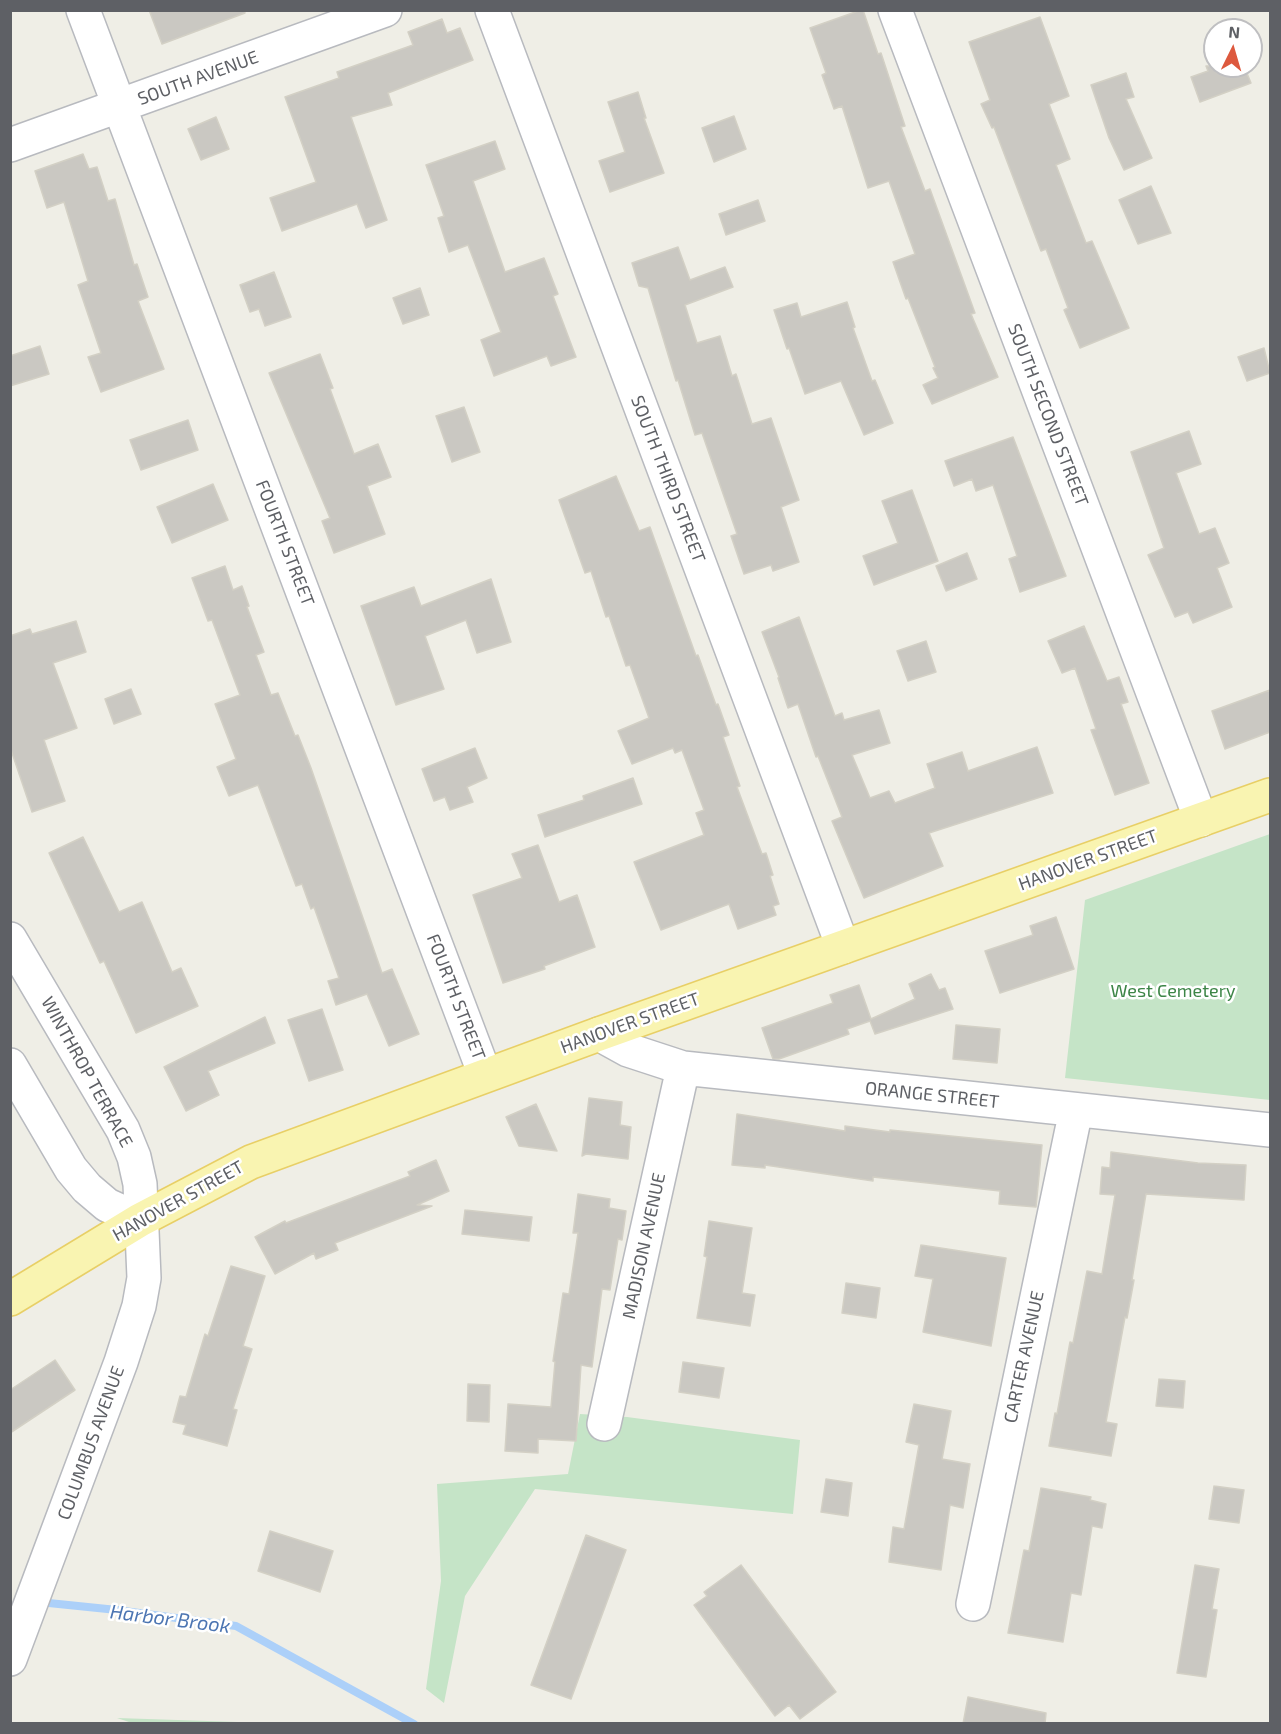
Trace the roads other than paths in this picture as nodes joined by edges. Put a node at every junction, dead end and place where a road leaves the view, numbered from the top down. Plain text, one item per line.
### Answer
1 (83, 10) edge
2 (385, 10) edge
3 (492, 10) edge
4 (894, 10) edge
5 (120, 106) junction
6 (10, 145) edge
7 (1270, 795) edge
8 (1201, 820) junction
9 (10, 939) edge
10 (843, 947) junction
11 (599, 1034) junction
12 (10, 1065) edge
13 (683, 1068) junction
14 (485, 1075) junction
15 (1076, 1110) junction
16 (1270, 1130) edge
17 (140, 1220) junction
18 (10, 1299) edge
19 (604, 1424) dead end
20 (973, 1604) dead end
21 (10, 1659) edge

1 - 5 street, FOURTH STREET
2 - 5 street, SOUTH AVENUE
3 - 10 street, SOUTH THIRD STREET
4 - 8 street, SOUTH SECOND STREET
5 - 6 street, SOUTH AVENUE
5 - 14 street, FOURTH STREET
7 - 8 main road, HANOVER STREET
8 - 10 main road, HANOVER STREET
9 - 17 street, WINTHROP TERRACE
10 - 11 main road, HANOVER STREET
11 - 13 street, ORANGE STREET
11 - 14 main road, HANOVER STREET
12 - 17 street
13 - 15 street, ORANGE STREET
13 - 19 street, MADISON AVENUE
14 - 17 main road, HANOVER STREET
15 - 16 street, ORANGE STREET
15 - 20 street, CARTER AVENUE
17 - 18 main road, HANOVER STREET
17 - 21 street, COLUMBUS AVENUE

